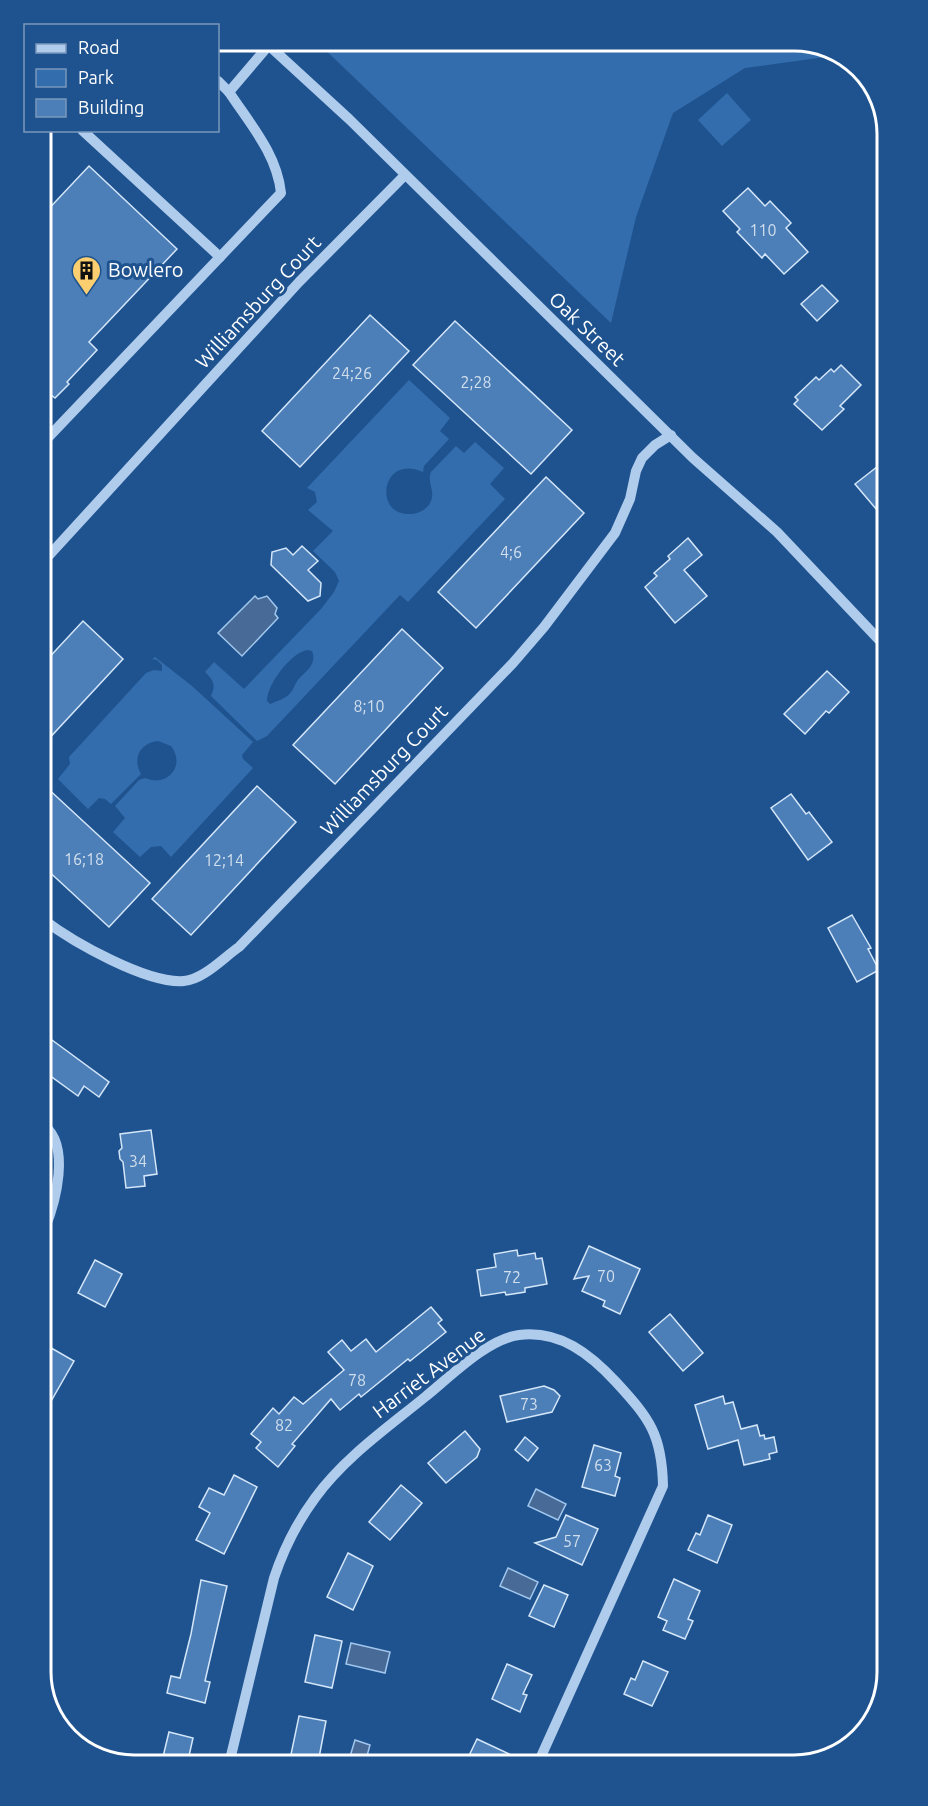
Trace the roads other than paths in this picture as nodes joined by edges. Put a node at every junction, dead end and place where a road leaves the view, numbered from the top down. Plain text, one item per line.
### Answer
1 (261, 51) edge
2 (275, 51) edge
3 (219, 82) edge
4 (229, 92) junction
5 (84, 132) edge
6 (405, 176) junction
7 (220, 257) junction
8 (51, 435) edge
9 (670, 435) junction
10 (51, 553) edge
11 (877, 638) edge
12 (51, 926) edge
13 (51, 1131) edge
14 (51, 1208) edge
15 (232, 1755) edge
16 (542, 1755) edge

1 - 4 street
2 - 6 street, Oak Street
3 - 4 street
4 - 7 street
5 - 7 street
6 - 9 street, Oak Street
6 - 10 street, Williamsburg Court
7 - 8 street
9 - 11 street, Oak Street
9 - 12 street, Williamsburg Court
13 - 14 street
15 - 16 street, Harriet Avenue

